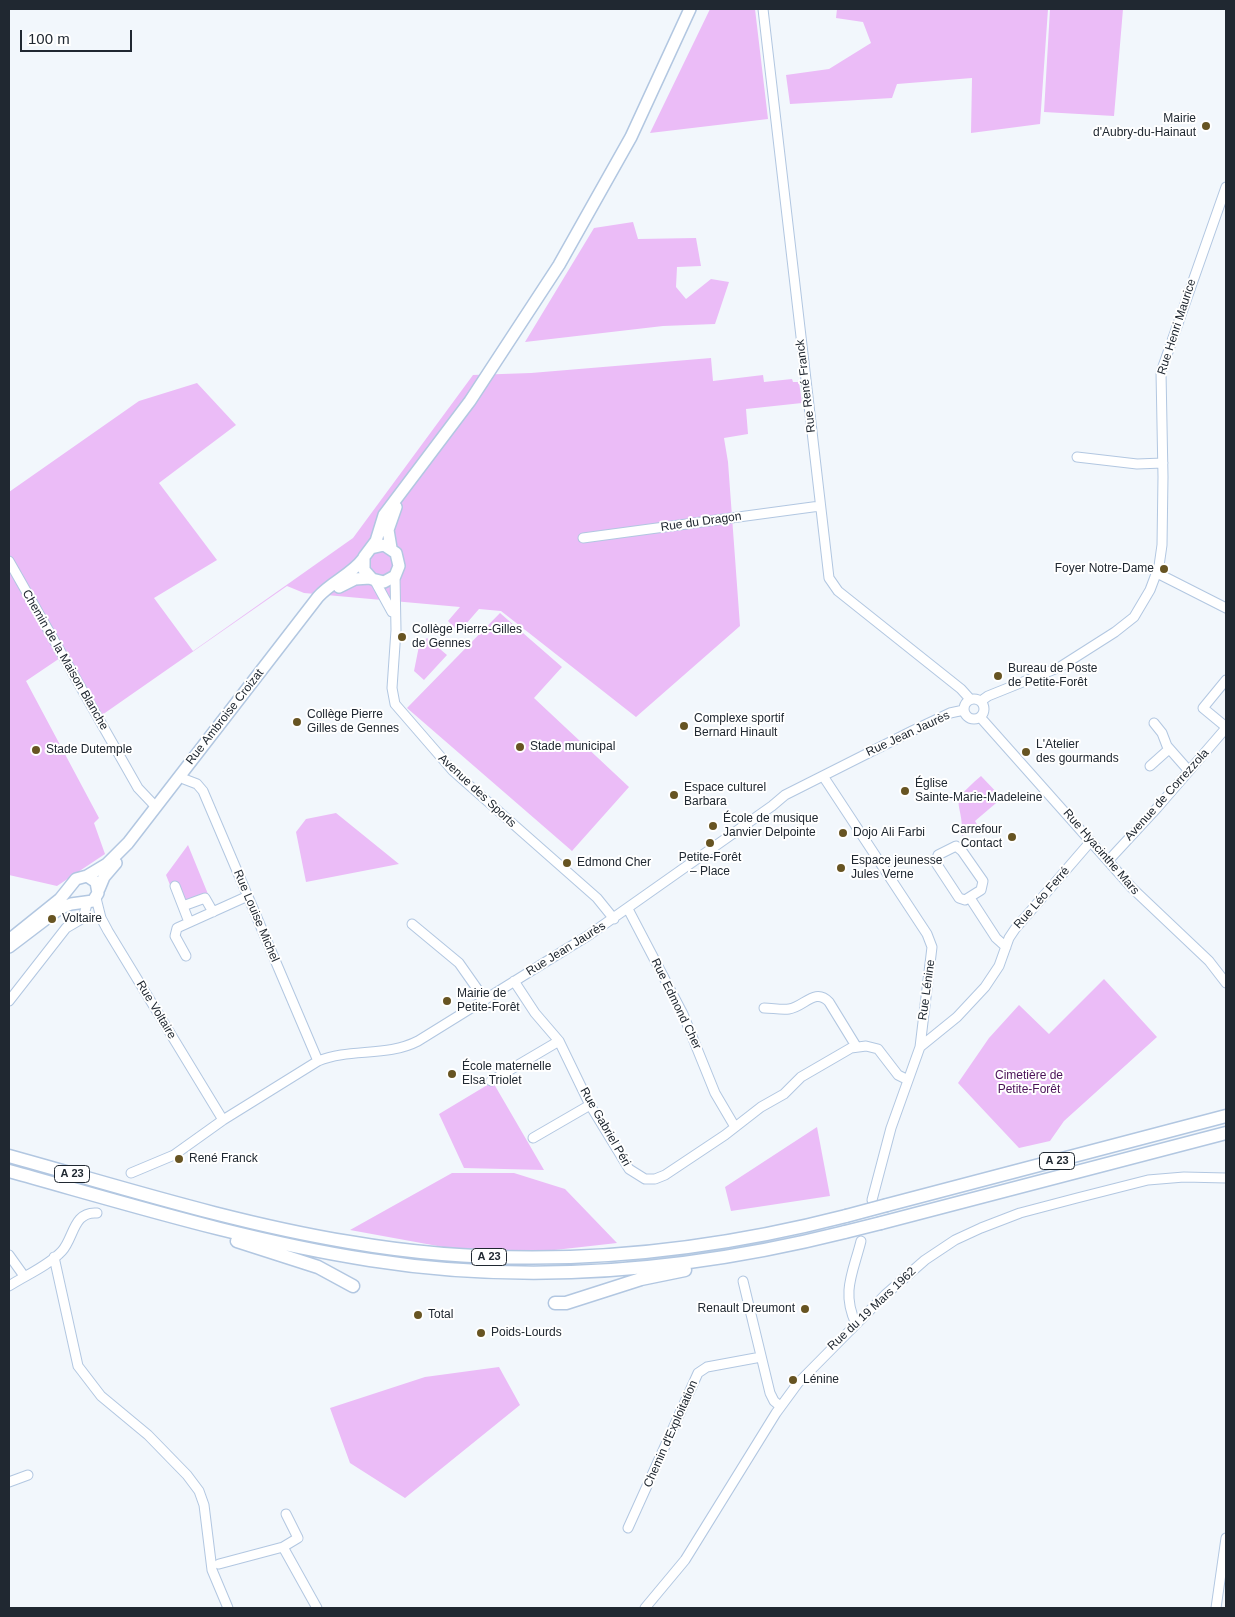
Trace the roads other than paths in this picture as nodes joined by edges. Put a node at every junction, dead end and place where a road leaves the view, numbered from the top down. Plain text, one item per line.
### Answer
1 (690, 9) edge
2 (698, 9) edge
3 (763, 9) edge
4 (666, 65) junction
5 (1226, 189) edge
6 (1077, 457) dead end
7 (1163, 463) junction
8 (405, 489) junction
9 (820, 506) junction
10 (583, 538) dead end
11 (371, 548) junction
12 (391, 548) junction
13 (363, 559) junction
14 (9, 561) edge
15 (1157, 573) junction
16 (395, 576) junction
17 (373, 580) junction
18 (1226, 608) edge
19 (395, 619) junction
20 (1226, 680) edge
21 (970, 700) junction
22 (981, 701) junction
23 (964, 710) junction
24 (980, 717) junction
25 (1154, 723) dead end
26 (1226, 727) edge
27 (1169, 749) junction
28 (1150, 766) dead end
29 (1189, 771) junction
30 (823, 776) junction
31 (184, 779) junction
32 (156, 807) junction
33 (1091, 842) junction
34 (1108, 861) junction
35 (87, 876) junction
36 (72, 886) junction
37 (175, 886) dead end
38 (248, 896) junction
39 (90, 898) junction
40 (970, 898) junction
41 (183, 906) junction
42 (628, 909) junction
43 (213, 912) junction
44 (614, 919) junction
45 (189, 922) junction
46 (412, 924) dead end
47 (9, 940) edge
48 (9, 947) edge
49 (1006, 947) junction
50 (186, 956) dead end
51 (514, 981) junction
52 (1226, 983) edge
53 (485, 1000) junction
54 (9, 1001) edge
55 (764, 1008) dead end
56 (559, 1042) junction
57 (856, 1046) junction
58 (920, 1047) junction
59 (318, 1061) junction
60 (908, 1080) junction
61 (491, 1081) dead end
62 (590, 1105) junction
63 (1226, 1116) edge
64 (223, 1120) junction
65 (735, 1127) junction
66 (1224, 1134) edge
67 (533, 1138) dead end
68 (9, 1156) edge
69 (9, 1171) edge
70 (130, 1173) dead end
71 (1226, 1179) edge
72 (872, 1200) dead end
73 (97, 1213) dead end
74 (165, 1214) junction
75 (861, 1241) dead end
76 (9, 1255) edge
77 (732, 1255) junction
78 (54, 1257) junction
79 (24, 1276) junction
80 (743, 1281) dead end
81 (9, 1286) edge
82 (352, 1286) dead end
83 (555, 1304) dead end
84 (856, 1324) junction
85 (761, 1357) junction
86 (780, 1406) junction
87 (28, 1475) dead end
88 (9, 1482) edge
89 (286, 1514) dead end
90 (628, 1528) dead end
91 (1226, 1538) edge
92 (283, 1546) junction
93 (219, 1564) dead end
94 (228, 1608) edge
95 (317, 1608) edge
96 (645, 1608) edge
97 (1216, 1608) edge

1 - 4 main road
2 - 4 main road
3 - 9 street, Rue René Franck
4 - 8 main road
5 - 7 street, Rue Henri Maurice
6 - 7 street
7 - 15 street, Rue Henri Maurice
8 - 11 main road
8 - 12 main road
9 - 10 street, Rue du Dragon
9 - 21 street, Rue René Franck
11 - 12 main road
11 - 13 main road
12 - 16 main road
13 - 17 main road
13 - 32 main road, Rue Ambroise Croizat
14 - 32 street, Chemin de la Maison Blanche
15 - 18 street
15 - 22 street, Rue Henri Maurice
16 - 17 main road
16 - 19 street, Avenue des Sports
17 - 19 street
17 - 31 main road, Rue Ambroise Croizat
19 - 44 street, Avenue des Sports
20 - 26 street
21 - 22 street
21 - 23 street
22 - 24 street
23 - 24 street
23 - 30 street, Rue Jean Jaurès
24 - 33 street, Rue Hyacinthe Mars
25 - 27 street
26 - 29 street, Avenue de Correzzola
27 - 28 street
27 - 29 street
29 - 34 street, Avenue de Correzzola
30 - 42 street, Rue Jean Jaurès
30 - 58 street, Rue Lénine
31 - 38 street, Rue Louise Michel
31 - 39 main road, Rue Ambroise Croizat
32 - 35 main road, Rue Ambroise Croizat
33 - 34 street, Rue Hyacinthe Mars
33 - 49 street, Rue Léo Ferré
34 - 52 street, Rue Hyacinthe Mars
35 - 36 main road
35 - 39 main road
36 - 39 main road
36 - 47 main road
37 - 41 street
38 - 43 street
38 - 59 street, Rue Louise Michel
39 - 48 main road
39 - 54 street
39 - 64 street, Rue Voltaire
40 - 40 street
40 - 49 street
41 - 43 street
41 - 45 street
42 - 44 street, Rue Jean Jaurès
42 - 65 street, Rue Edmond Cher
43 - 45 street
44 - 51 street, Rue Jean Jaurès
45 - 50 street
46 - 53 street
49 - 58 street, Rue Léo Ferré
51 - 53 street, Rue Jean Jaurès
51 - 56 street, Rue Gabriel Péri
53 - 59 street, Rue Jean Jaurès
55 - 57 street
56 - 61 street
56 - 62 street, Rue Gabriel Péri
57 - 60 street
57 - 65 street, Rue Gabriel Péri
58 - 60 street, Rue Lénine
59 - 64 street, Rue Jean Jaurès
60 - 72 street, Rue Lénine
62 - 65 street, Rue Gabriel Péri
62 - 67 street
63 - 68 highway, A 23, bridge
64 - 70 street, Rue Jean Jaurès
66 - 77 highway, A 23, bridge
69 - 74 highway, A 23
71 - 84 street, Rue du 19 Mars 1962
73 - 78 street
74 - 77 highway, A 23
74 - 82 highway
75 - 84 street
76 - 79 street
77 - 83 highway
78 - 79 street
78 - 94 street
79 - 81 street
80 - 85 street
84 - 86 street, Rue du 19 Mars 1962
85 - 86 street
85 - 90 street, Chemin d'Exploitation
86 - 96 street, Rue du 19 Mars 1962
87 - 88 street
89 - 92 street
91 - 97 street
92 - 93 street
92 - 95 street

